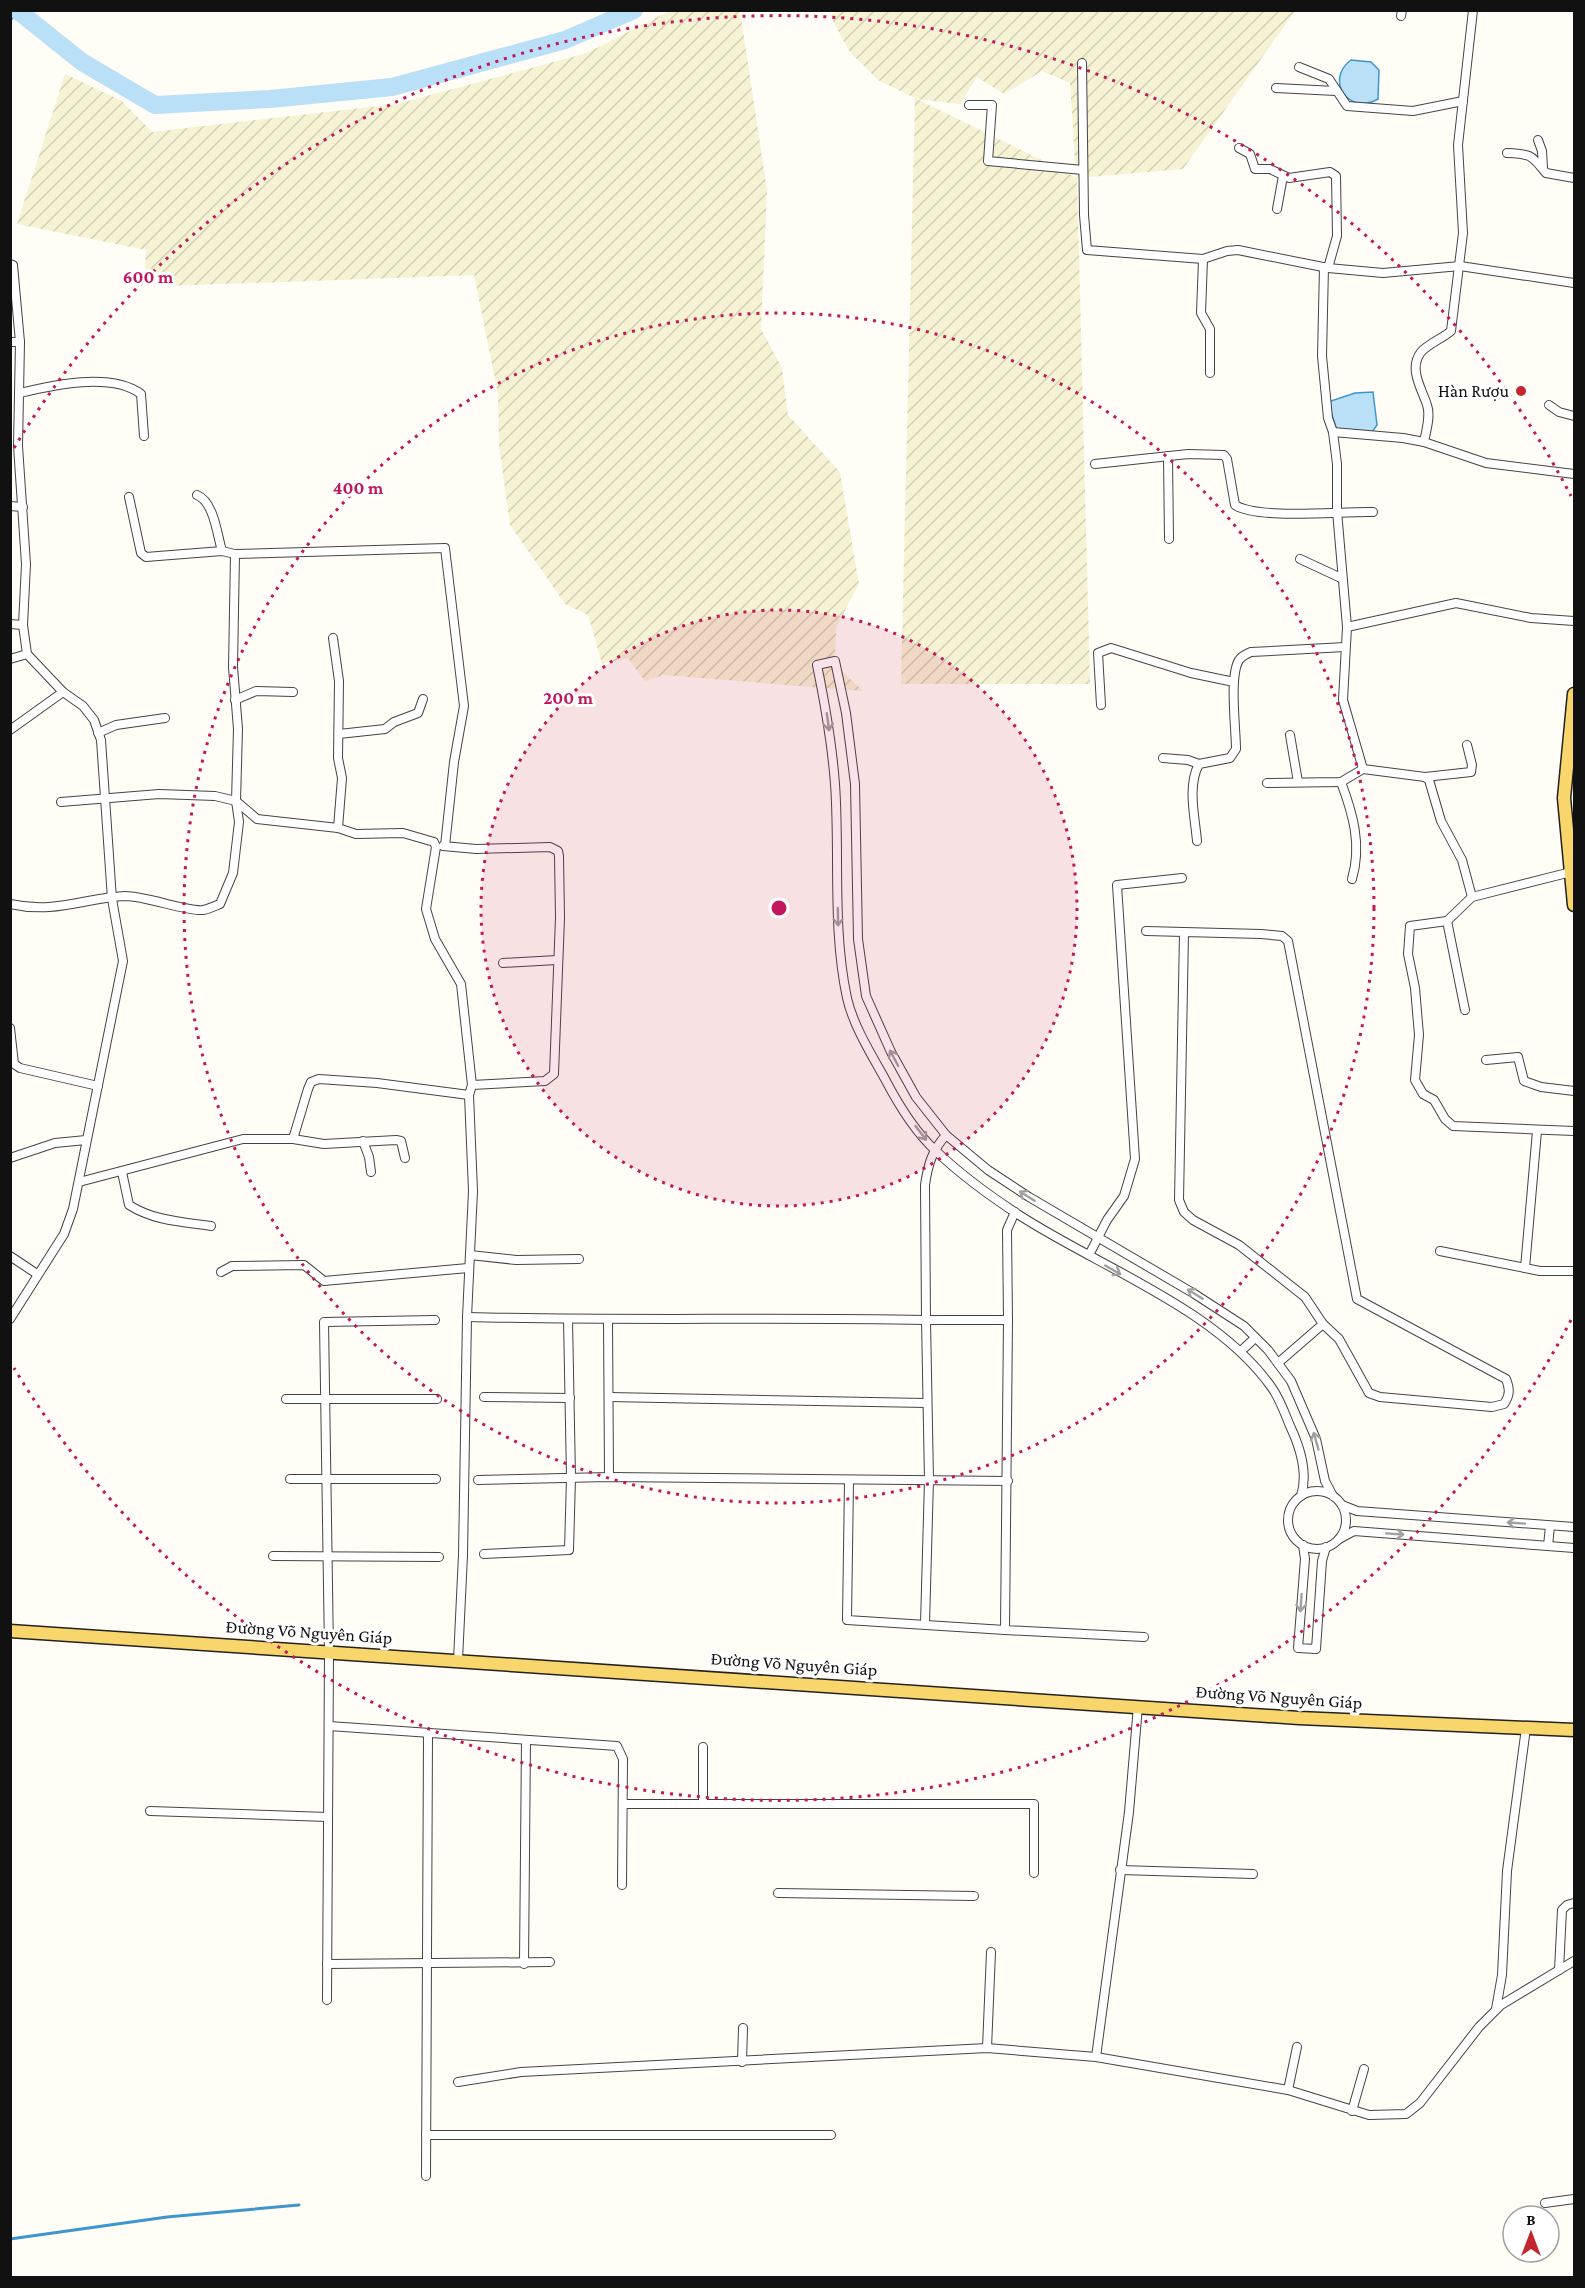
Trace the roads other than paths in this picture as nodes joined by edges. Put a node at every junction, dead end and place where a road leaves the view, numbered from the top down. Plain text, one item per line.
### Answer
1 (1473, 10) edge
2 (1082, 63) dead end
3 (1299, 67) dead end
4 (1276, 87) dead end
5 (1336, 91) junction
6 (1463, 101) junction
7 (969, 105) dead end
8 (1538, 140) dead end
9 (1239, 148) dead end
10 (1507, 153) dead end
11 (1543, 169) junction
12 (1083, 170) junction
13 (1283, 176) junction
14 (1575, 178) edge
15 (1276, 209) dead end
16 (1203, 259) junction
17 (10, 264) edge
18 (1460, 266) junction
19 (1326, 268) junction
20 (1575, 283) edge
21 (10, 342) edge
22 (20, 342) junction
23 (1210, 373) dead end
24 (20, 393) junction
25 (1549, 405) dead end
26 (1575, 416) edge
27 (1333, 432) junction
28 (144, 436) dead end
29 (1424, 442) junction
30 (14, 446) edge
31 (1167, 456) junction
32 (1095, 464) dead end
33 (1575, 474) edge
34 (197, 495) dead end
35 (129, 496) dead end
36 (10, 506) edge
37 (23, 507) junction
38 (1337, 511) junction
39 (1373, 512) dead end
40 (1169, 539) dead end
41 (222, 551) junction
42 (235, 554) junction
43 (1300, 559) dead end
44 (1341, 578) junction
45 (1575, 621) edge
46 (10, 624) edge
47 (23, 625) junction
48 (1347, 627) junction
49 (333, 638) dead end
50 (1345, 647) junction
51 (27, 654) junction
52 (10, 659) edge
53 (1234, 682) junction
54 (63, 692) junction
55 (293, 692) dead end
56 (1575, 694) edge
57 (423, 699) dead end
58 (236, 700) junction
59 (1101, 705) dead end
60 (165, 718) dead end
61 (10, 730) edge
62 (98, 733) junction
63 (339, 734) junction
64 (1290, 735) dead end
65 (1467, 745) dead end
66 (1163, 758) dead end
67 (1199, 765) junction
68 (1363, 770) junction
69 (1570, 770) edge
70 (1425, 777) junction
71 (1298, 782) junction
72 (1341, 782) junction
73 (1267, 783) dead end
74 (104, 797) junction
75 (236, 801) junction
76 (61, 802) dead end
77 (338, 828) junction
78 (1197, 841) dead end
79 (445, 846) junction
80 (436, 847) junction
81 (1572, 866) edge
82 (1182, 878) dead end
83 (1352, 879) dead end
84 (1472, 897) junction
85 (112, 899) junction
86 (10, 904) edge
87 (1575, 905) edge
88 (1447, 921) junction
89 (1146, 931) dead end
90 (1184, 933) junction
91 (557, 960) junction
92 (503, 963) dead end
93 (1465, 1010) dead end
94 (10, 1028) edge
95 (1486, 1060) dead end
96 (472, 1085) junction
97 (98, 1086) junction
98 (1575, 1091) edge
99 (469, 1095) junction
100 (1538, 1131) junction
101 (1575, 1131) edge
102 (946, 1135) junction
103 (293, 1139) junction
104 (86, 1140) junction
105 (363, 1141) junction
106 (934, 1149) junction
107 (10, 1158) edge
108 (405, 1158) dead end
109 (122, 1172) junction
110 (371, 1172) dead end
111 (79, 1182) junction
112 (1015, 1212) junction
113 (211, 1226) dead end
114 (1098, 1237) junction
115 (1440, 1251) dead end
116 (1089, 1255) junction
117 (10, 1256) edge
118 (470, 1256) junction
119 (579, 1259) dead end
120 (468, 1268) junction
121 (1525, 1269) junction
122 (1575, 1271) edge
123 (221, 1272) dead end
124 (37, 1274) junction
125 (467, 1317) junction
126 (10, 1318) edge
127 (568, 1319) junction
128 (435, 1320) dead end
129 (608, 1320) junction
130 (926, 1320) junction
131 (1008, 1320) junction
132 (1323, 1324) junction
133 (1256, 1338) junction
134 (1241, 1351) junction
135 (1278, 1364) junction
136 (484, 1396) dead end
137 (609, 1397) junction
138 (570, 1398) junction
139 (286, 1399) dead end
140 (325, 1399) junction
141 (437, 1400) dead end
142 (926, 1403) junction
143 (609, 1477) junction
144 (571, 1478) junction
145 (290, 1479) dead end
146 (326, 1479) junction
147 (436, 1479) dead end
148 (478, 1480) dead end
149 (929, 1480) junction
150 (849, 1481) junction
151 (1008, 1481) junction
152 (1301, 1496) junction
153 (1333, 1496) junction
154 (1342, 1505) junction
155 (1550, 1526) junction
156 (1575, 1527) edge
157 (1339, 1539) junction
158 (1303, 1545) junction
159 (1548, 1546) junction
160 (1326, 1547) junction
161 (1575, 1548) edge
162 (484, 1554) dead end
163 (273, 1556) dead end
164 (328, 1556) junction
165 (439, 1557) dead end
166 (925, 1624) junction
167 (1005, 1630) junction
168 (10, 1631) edge
169 (1144, 1637) dead end
170 (330, 1652) junction
171 (458, 1660) junction
172 (1138, 1706) junction
173 (329, 1726) junction
174 (1526, 1728) junction
175 (1575, 1730) edge
176 (428, 1735) junction
177 (526, 1740) junction
178 (703, 1747) dead end
179 (623, 1804) junction
180 (703, 1804) junction
181 (150, 1812) dead end
182 (328, 1817) junction
183 (1120, 1870) junction
184 (1034, 1873) dead end
185 (1253, 1874) dead end
186 (622, 1885) dead end
187 (778, 1893) dead end
188 (974, 1896) dead end
189 (1575, 1903) edge
190 (991, 1952) dead end
191 (1575, 1961) edge
192 (550, 1962) dead end
193 (327, 1964) junction
194 (427, 1964) junction
195 (524, 1964) junction
196 (1558, 1971) junction
197 (327, 2000) dead end
198 (1496, 2010) junction
199 (743, 2028) dead end
200 (1297, 2047) dead end
201 (987, 2048) junction
202 (1096, 2057) junction
203 (742, 2061) junction
204 (1364, 2069) dead end
205 (458, 2082) dead end
206 (1288, 2090) junction
207 (1352, 2111) junction
208 (426, 2135) junction
209 (831, 2135) dead end
210 (426, 2176) dead end
211 (1575, 2199) edge
212 (1545, 2203) dead end

1 - 6 street
2 - 12 street
3 - 5 street
4 - 5 street
5 - 6 street
6 - 18 street
7 - 12 street
8 - 11 street
9 - 13 street
10 - 11 street
11 - 14 street
12 - 16 street
13 - 15 street
13 - 19 street
16 - 19 street
16 - 23 street
17 - 22 street
18 - 19 street
18 - 20 street
18 - 29 street
19 - 27 street
21 - 22 street
22 - 24 street
24 - 28 street
24 - 30 street
25 - 26 street
27 - 29 street
27 - 38 street
29 - 33 street
30 - 37 street
31 - 32 street
31 - 38 street
31 - 40 street
34 - 41 street
35 - 41 street
36 - 37 street
37 - 47 street
38 - 39 street
38 - 44 street
41 - 42 street
42 - 58 street
42 - 79 street
43 - 44 street
44 - 48 street
45 - 48 street
46 - 47 street
47 - 51 street
48 - 50 street
49 - 63 street
50 - 53 street
50 - 68 street
51 - 52 street
51 - 54 street
53 - 59 street
53 - 67 street
54 - 61 street
54 - 62 street
55 - 58 street
56 - 69 main road
57 - 63 street
58 - 75 street
60 - 62 street
62 - 74 street
63 - 77 street
64 - 71 street
65 - 70 street
66 - 67 street
67 - 78 street
68 - 70 street
68 - 72 street
69 - 81 main road
70 - 84 street
71 - 72 street
71 - 73 street
72 - 83 street
74 - 75 street
74 - 76 street
74 - 85 street
75 - 77 street
75 - 85 street
77 - 80 street
79 - 80 street
79 - 91 street
80 - 96 street
81 - 84 street
81 - 87 main road
82 - 114 street
84 - 88 street
85 - 86 street
85 - 97 street
88 - 93 street
88 - 100 street
89 - 90 street
90 - 132 street
90 - 132 street
91 - 92 street
91 - 96 street
94 - 97 street
95 - 98 street
96 - 99 street
97 - 104 street
99 - 103 street
99 - 118 street
100 - 101 street
100 - 121 street
102 - 106 street
102 -> 106 street
114 -> 102 street
103 - 105 street
103 - 109 street
104 - 107 street
104 - 111 street
105 - 108 street
105 - 110 street
106 - 112 street
106 - 130 street
109 - 111 street
109 - 113 street
111 - 124 street
112 - 116 street
112 - 131 street
114 - 116 street
133 -> 114 street
115 - 121 street
116 -> 134 street
117 - 124 street
118 - 119 street
118 - 120 street
120 - 123 street
120 - 125 street
121 - 122 street
124 - 126 street
125 - 127 street
125 - 171 street
127 - 129 street
127 - 138 street
128 - 140 street
129 - 130 street
129 - 137 street
130 - 131 street
130 - 142 street
131 - 151 street
132 - 135 street
133 - 134 street
133 - 135 street
134 - 152 street
153 -> 135 street
136 - 138 street
137 - 142 street
137 - 143 street
138 - 144 street
139 - 140 street
140 - 141 street
140 - 146 street
142 - 149 street
143 - 144 street
143 - 150 street
144 - 148 street
144 - 162 street
145 - 146 street
146 - 147 street
146 - 164 street
149 - 150 street
149 - 151 street
149 - 166 street
150 - 166 street
151 - 167 street
152 - 153 street
152 - 158 street
153 - 154 street
155 -> 154 street
154 - 157 street
155 - 156 street
155 - 159 street
157 -> 159 street
157 - 160 street
158 - 160 street
158 -> 160 street
159 - 161 street
163 - 164 street
164 - 165 street
164 - 170 street
166 - 167 street
167 - 169 street
168 - 170 main road, Đường Võ Nguyên Giáp
170 - 171 main road, Đường Võ Nguyên Giáp
170 - 173 street
171 - 172 main road, Đường Võ Nguyên Giáp
172 - 174 main road, Đường Võ Nguyên Giáp
172 - 183 street
173 - 176 street
173 - 182 street
174 - 175 main road, Đường Võ Nguyên Giáp
174 - 198 street
176 - 177 street
176 - 194 street
177 - 179 street
177 - 195 street
178 - 180 street
179 - 180 street
179 - 186 street
180 - 184 street
181 - 182 street
182 - 193 street
183 - 185 street
183 - 202 street
187 - 188 street
189 - 196 street
190 - 201 street
191 - 196 street
192 - 195 street
193 - 194 street
193 - 197 street
194 - 195 street
194 - 208 street
196 - 198 street
198 - 207 street
199 - 203 street
200 - 206 street
201 - 202 street
201 - 203 street
202 - 206 street
203 - 205 street
204 - 207 street
206 - 207 street
208 - 209 street
208 - 210 street
211 - 212 street

